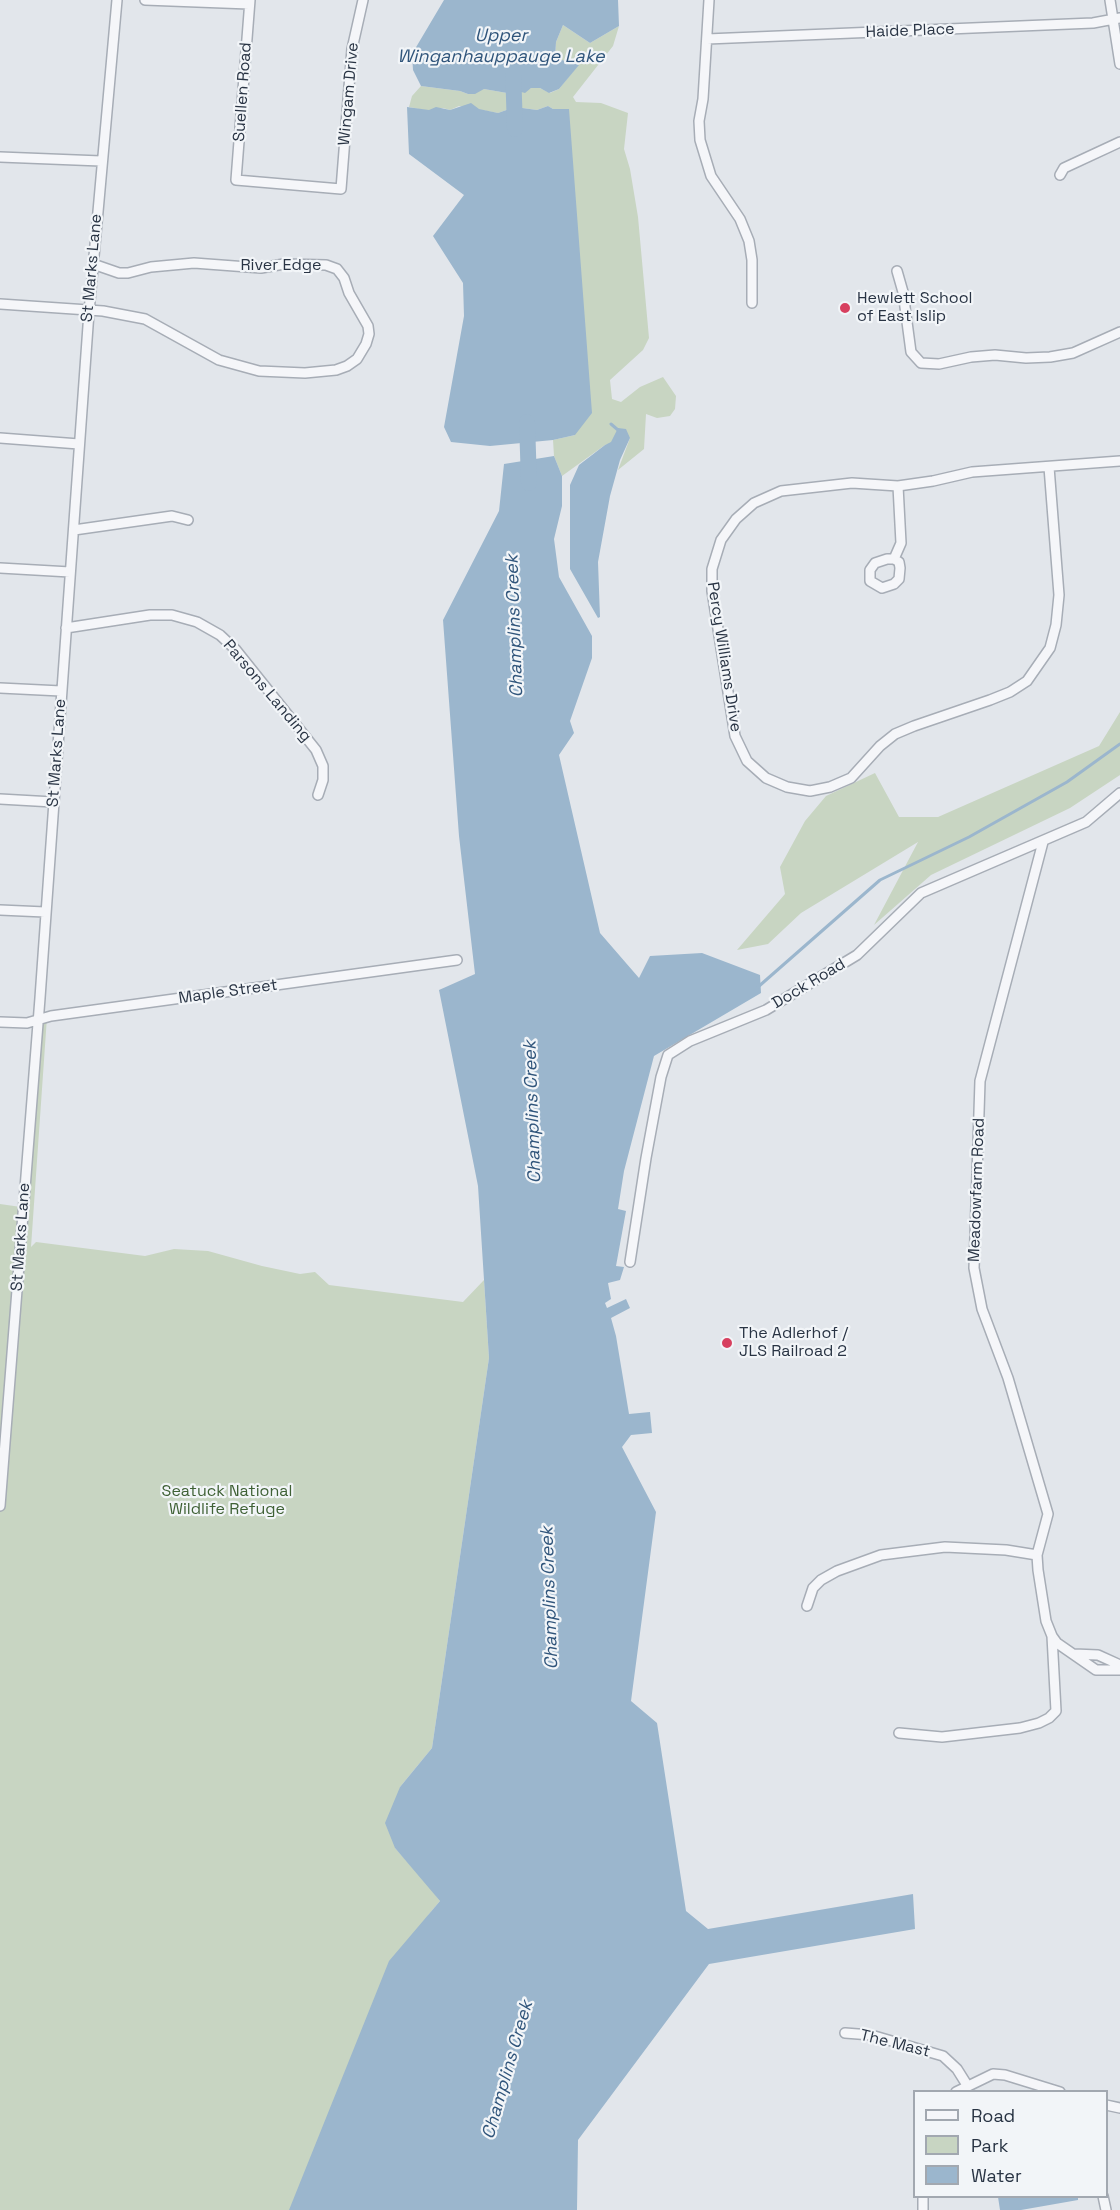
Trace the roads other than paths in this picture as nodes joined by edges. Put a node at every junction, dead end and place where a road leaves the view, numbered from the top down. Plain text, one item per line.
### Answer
1 (117, 0) edge
2 (145, 0) edge
3 (363, 0) edge
4 (709, 0) edge
5 (1110, 0) edge
6 (250, 2) edge
7 (1117, 19) edge
8 (707, 39) junction
9 (1120, 64) edge
10 (1120, 142) edge
11 (0, 157) edge
12 (101, 161) junction
13 (1060, 176) dead end
14 (341, 189) joint
15 (93, 264) junction
16 (897, 272) dead end
17 (752, 303) dead end
18 (0, 304) edge
19 (89, 312) junction
20 (1120, 332) edge
21 (0, 438) edge
22 (79, 444) junction
23 (1120, 461) edge
24 (1049, 467) junction
25 (898, 486) junction
26 (188, 520) dead end
27 (74, 530) junction
28 (894, 559) dead end
29 (0, 568) edge
30 (70, 572) junction
31 (66, 628) junction
32 (0, 688) edge
33 (61, 691) junction
34 (1120, 793) edge
35 (318, 795) dead end
36 (0, 799) edge
37 (53, 802) junction
38 (1043, 842) junction
39 (0, 910) edge
40 (45, 912) junction
41 (457, 960) dead end
42 (38, 1020) junction
43 (0, 1022) edge
44 (630, 1262) dead end
45 (0, 1506) edge
46 (1037, 1555) junction
47 (807, 1606) dead end
48 (1052, 1636) junction
49 (1071, 1654) junction
50 (1120, 1665) edge
51 (1120, 1670) edge
52 (899, 1733) dead end
53 (845, 2033) dead end
54 (967, 2085) junction
55 (958, 2090) edge
56 (1056, 2090) edge

1 - 12 street, St Marks Lane
2 - 6 street, Suellen Road
3 - 14 street, Wingam Drive
4 - 8 street
5 - 7 street
6 - 14 street, Suellen Road
7 - 8 street, Haide Place
7 - 9 street
8 - 17 street
10 - 13 street
11 - 12 street
12 - 15 street, St Marks Lane
15 - 19 street, St Marks Lane
15 - 19 street, River Edge
16 - 20 street
18 - 19 street, River Edge
19 - 22 street, St Marks Lane
21 - 22 street
22 - 27 street, St Marks Lane
23 - 24 street, Percy Williams Drive
24 - 25 street, Percy Williams Drive
24 - 25 street, Percy Williams Drive
25 - 28 street
26 - 27 street
27 - 30 street, St Marks Lane
29 - 30 street
30 - 31 street, St Marks Lane
31 - 33 street, St Marks Lane
31 - 35 street, Parsons Landing
32 - 33 street
33 - 37 street, St Marks Lane
34 - 38 street, Dock Road
36 - 37 street
37 - 40 street, St Marks Lane
38 - 44 street, Dock Road
38 - 46 street, Meadowfarm Road
39 - 40 street
40 - 42 street, St Marks Lane
41 - 42 street, Maple Street
42 - 43 street, Maple Street
42 - 45 street, St Marks Lane
46 - 47 street
46 - 48 street, Meadowfarm Road
48 - 49 street
48 - 52 street, Meadowfarm Road
49 - 50 street
49 - 51 street
53 - 54 street, The Mast
54 - 55 street
54 - 56 street

